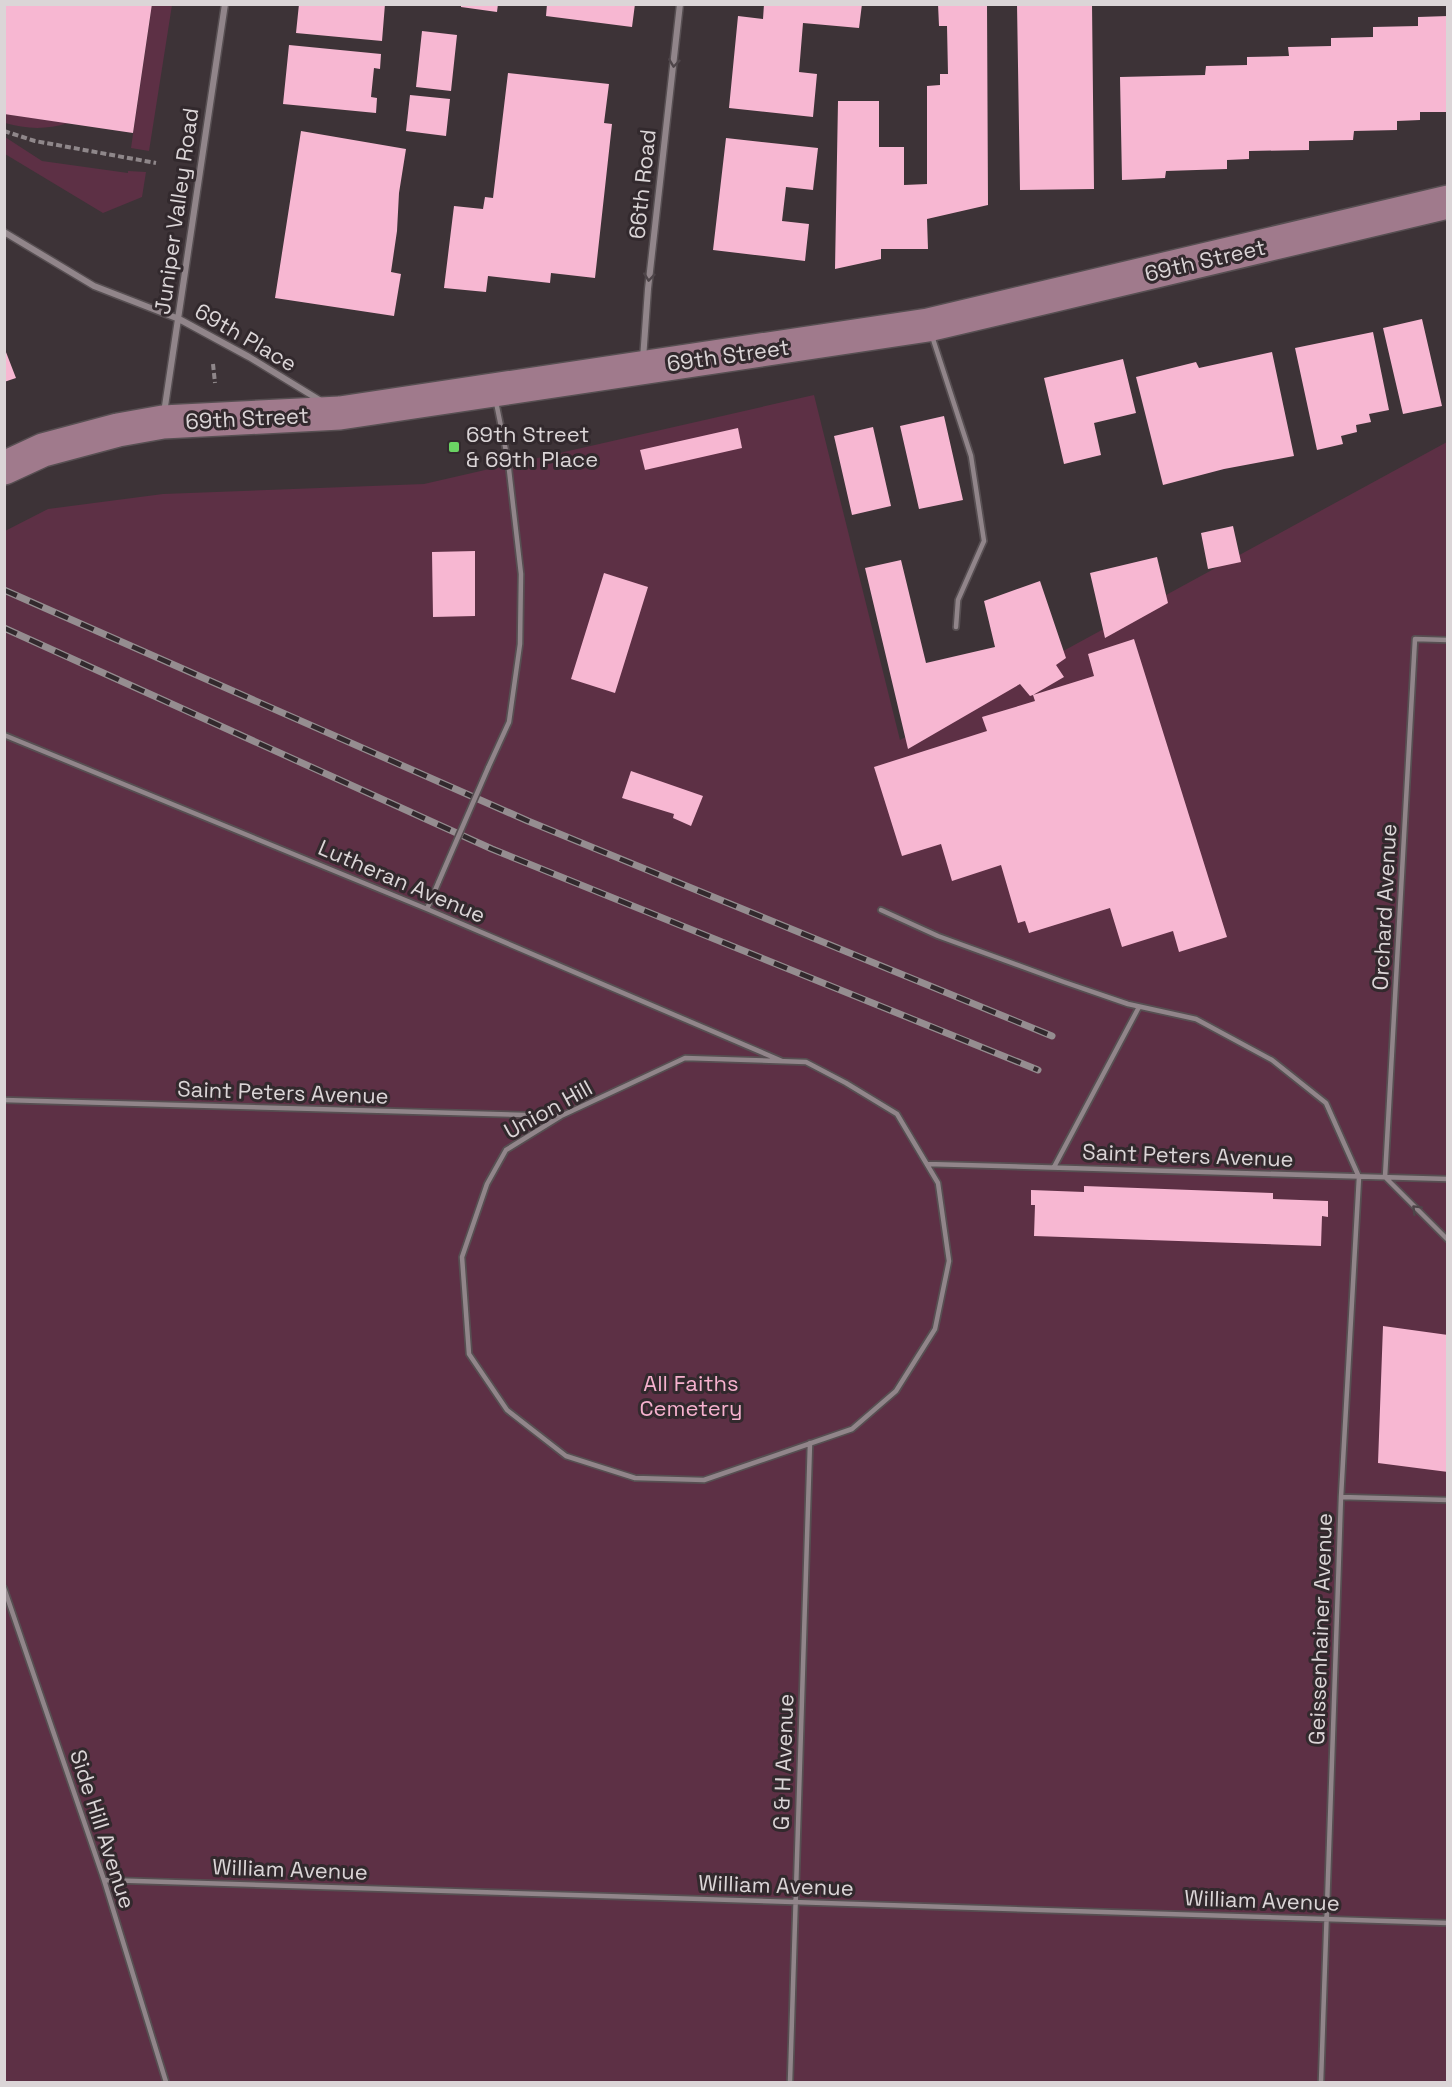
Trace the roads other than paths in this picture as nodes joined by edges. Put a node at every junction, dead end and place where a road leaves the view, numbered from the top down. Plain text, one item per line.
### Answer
1 (225, 4) edge
2 (680, 4) edge
3 (1448, 202) edge
4 (4, 232) edge
5 (179, 319) junction
6 (928, 325) junction
7 (642, 367) junction
8 (494, 390) junction
9 (340, 413) junction
10 (163, 422) junction
11 (4, 468) edge
12 (956, 627) dead end
13 (1448, 640) edge
14 (4, 735) edge
15 (427, 909) junction
16 (881, 910) dead end
17 (1140, 1007) junction
18 (784, 1062) junction
19 (4, 1100) edge
20 (561, 1116) junction
21 (927, 1164) junction
22 (1054, 1167) junction
23 (1359, 1176) junction
24 (1385, 1177) junction
25 (1448, 1179) edge
26 (1448, 1240) edge
27 (810, 1443) junction
28 (1341, 1497) junction
29 (1448, 1500) edge
30 (4, 1588) edge
31 (104, 1880) junction
32 (795, 1902) junction
33 (1326, 1919) junction
34 (1448, 1923) edge
35 (166, 2082) edge
36 (790, 2082) edge
37 (1321, 2082) edge

1 - 5 street, Juniper Valley Road
2 -> 7 street, 66th Road
3 - 6 main road, 69th Street
4 - 5 street, 69th Place
5 - 9 street, 69th Place
5 - 10 street, Juniper Valley Road
6 - 7 main road, 69th Street
6 - 12 lane
7 - 8 main road, 69th Street
8 - 9 main road, 69th Street
8 - 15 lane, bridge
9 - 10 main road, 69th Street
10 - 11 main road, 69th Street
13 - 24 lane, Orchard Avenue
14 - 15 lane, Lutheran Avenue
15 - 18 lane, Lutheran Avenue
16 - 17 lane
17 - 22 lane
17 - 23 lane
18 - 20 lane, Union Hill
18 - 21 lane, Union Hill
19 - 20 lane, Saint Peters Avenue
20 - 27 lane, Union Hill
21 - 22 lane, Saint Peters Avenue
21 - 27 lane, Union Hill
22 - 23 lane, Saint Peters Avenue
23 - 24 lane, Saint Peters Avenue
23 - 28 lane, Geissenhainer Avenue
24 - 25 lane, Saint Peters Avenue
26 -> 24 lane
27 - 32 lane, G & H Avenue
28 - 29 lane
28 - 33 lane, Geissenhainer Avenue
30 - 31 lane, Side Hill Avenue
31 - 32 lane, William Avenue
31 - 35 lane, Side Hill Avenue
32 - 33 lane, William Avenue
32 - 36 lane, G & H Avenue
33 - 34 lane, William Avenue
33 - 37 lane, Geissenhainer Avenue

